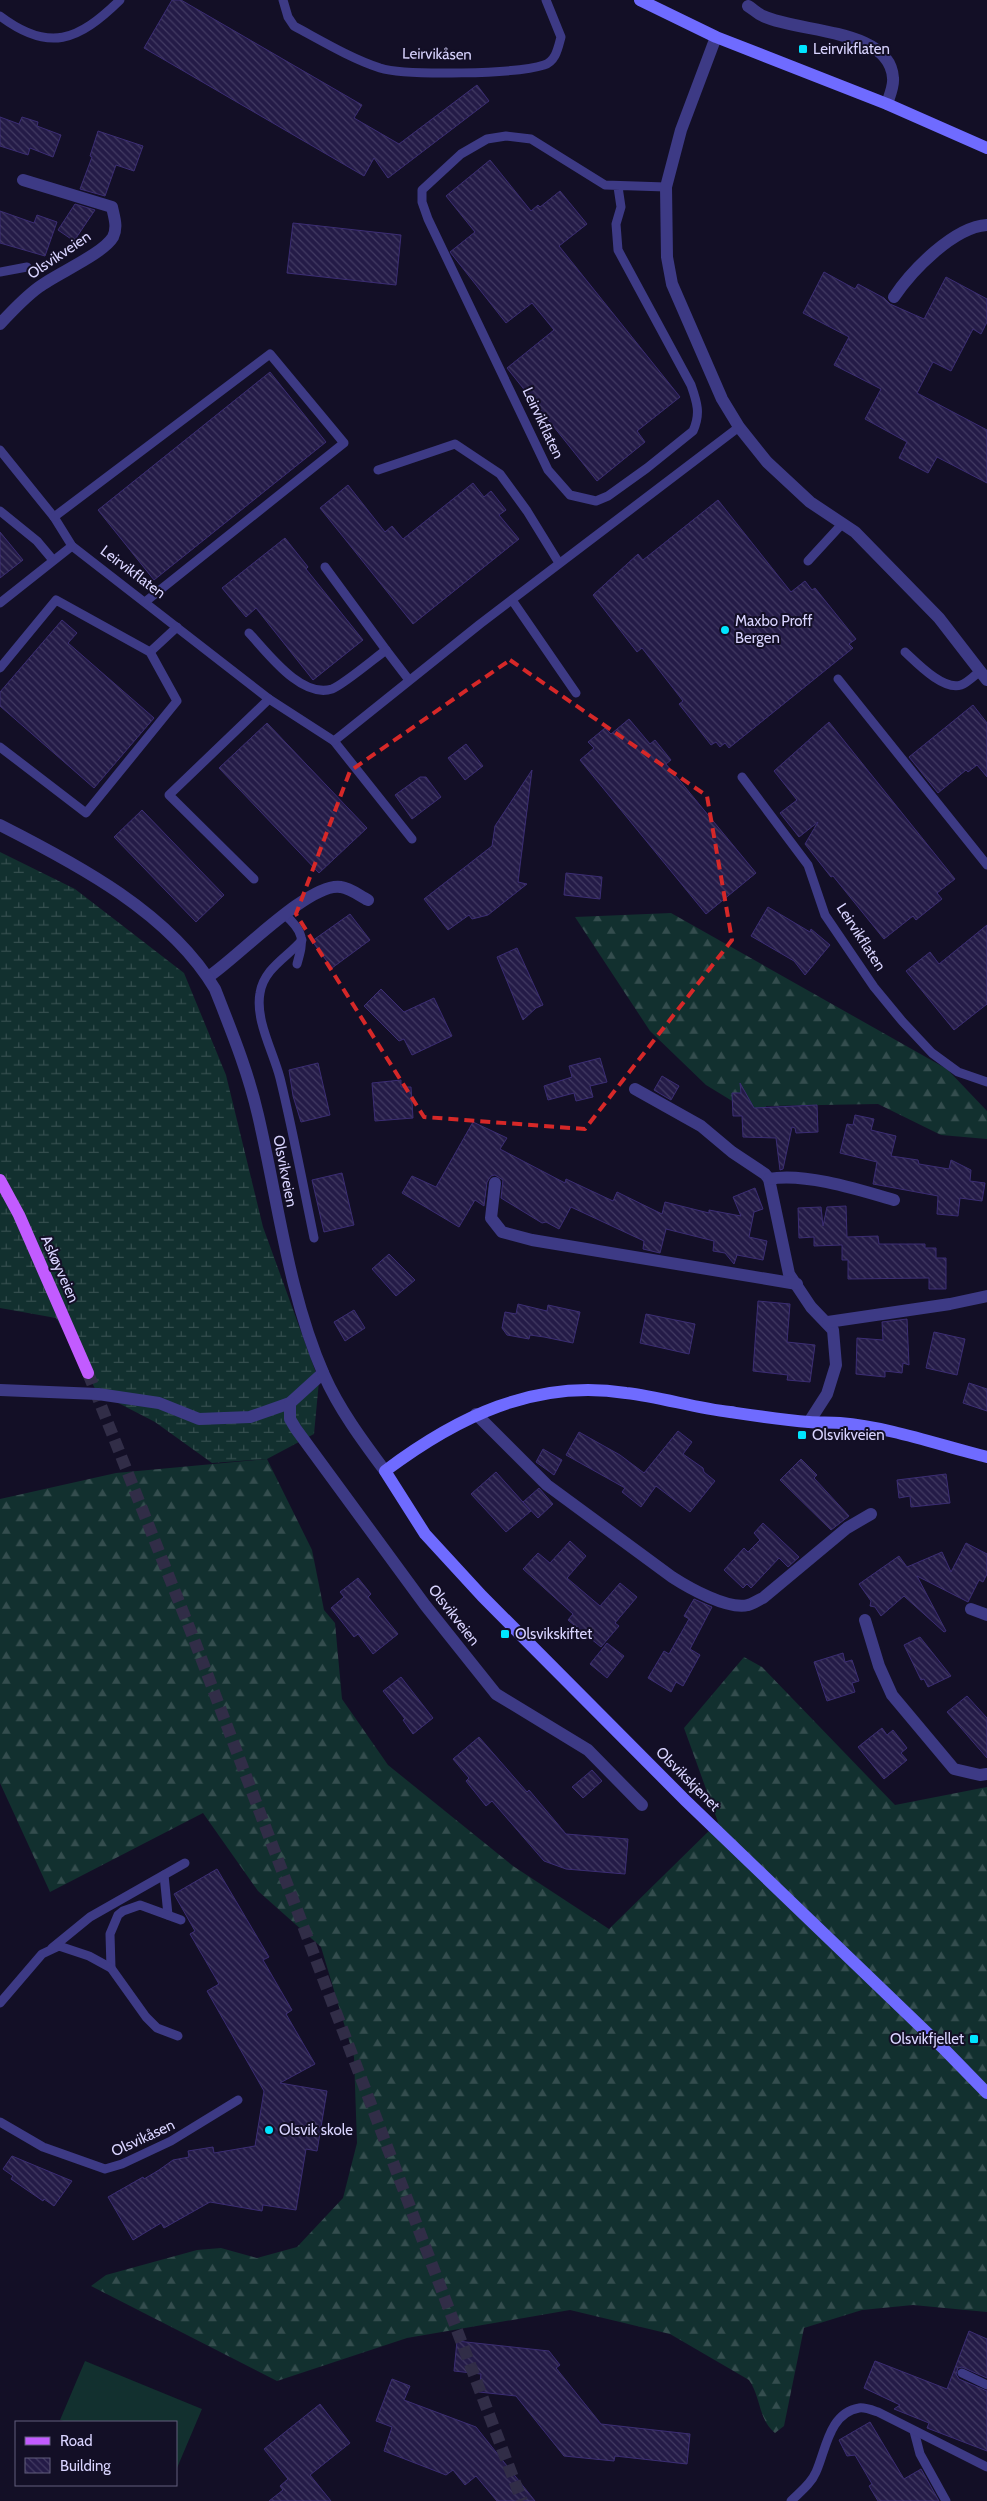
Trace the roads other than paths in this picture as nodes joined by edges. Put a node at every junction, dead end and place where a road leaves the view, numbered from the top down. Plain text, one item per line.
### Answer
1 (120, 0) edge
2 (283, 0) edge
3 (546, 0) edge
4 (640, 0) edge
5 (748, 6) dead end
6 (0, 16) edge
7 (716, 37) junction
8 (887, 104) junction
9 (987, 148) edge
10 (23, 180) dead end
11 (618, 187) junction
12 (666, 187) junction
13 (987, 225) edge
14 (27, 267) dead end
15 (0, 272) edge
16 (894, 297) dead end
17 (0, 324) edge
18 (739, 426) junction
19 (0, 450) edge
20 (378, 470) dead end
21 (0, 511) edge
22 (54, 517) junction
23 (842, 524) junction
24 (72, 546) junction
25 (53, 560) junction
26 (808, 562) dead end
27 (559, 564) junction
28 (325, 567) dead end
29 (512, 600) junction
30 (145, 602) junction
31 (0, 603) edge
32 (178, 626) junction
33 (249, 633) dead end
34 (386, 650) junction
35 (150, 652) junction
36 (905, 652) dead end
37 (0, 668) edge
38 (984, 676) edge
39 (838, 679) dead end
40 (409, 680) junction
41 (576, 692) dead end
42 (269, 699) junction
43 (334, 741) junction
44 (0, 747) edge
45 (742, 777) dead end
46 (0, 825) edge
47 (412, 839) dead end
48 (987, 865) edge
49 (254, 879) dead end
50 (368, 900) dead end
51 (284, 914) junction
52 (302, 940) junction
53 (297, 964) dead end
54 (208, 977) junction
55 (987, 1082) edge
56 (635, 1088) dead end
57 (769, 1179) junction
58 (0, 1180) edge
59 (495, 1182) dead end
60 (894, 1200) dead end
61 (314, 1238) dead end
62 (797, 1284) junction
63 (987, 1296) edge
64 (828, 1322) junction
65 (88, 1373) tunnel mouth
66 (323, 1373) junction
67 (0, 1390) edge
68 (290, 1403) junction
69 (476, 1414) junction
70 (809, 1422) junction
71 (987, 1457) edge
72 (385, 1471) junction
73 (871, 1514) dead end
74 (972, 1609) dead end
75 (987, 1615) edge
76 (865, 1620) dead end
77 (987, 1774) edge
78 (642, 1805) dead end
79 (185, 1863) dead end
80 (164, 1875) junction
81 (168, 1915) junction
82 (181, 1920) dead end
83 (51, 1948) junction
84 (111, 1968) junction
85 (0, 2003) edge
86 (178, 2036) dead end
87 (987, 2093) edge
88 (238, 2100) dead end
89 (0, 2122) edge
90 (962, 2373) dead end
91 (987, 2386) edge
92 (914, 2431) junction
93 (987, 2466) edge
94 (791, 2501) edge
95 (946, 2501) edge

1 - 6 lane
2 - 3 lane, Leirvikåsen
4 - 7 main road
5 - 8 street
7 - 8 main road
7 - 12 street
8 - 9 main road
10 - 17 street, Olsvikveien
11 - 11 lane, Leirvikflaten
11 - 12 lane, Leirvikflaten
12 - 18 street
13 - 16 street
14 - 15 lane, Olsvikveien
18 - 23 street
18 - 27 lane
19 - 22 lane, Leirvikflaten
20 - 27 lane
21 - 25 lane
22 - 24 lane, Leirvikflaten
22 - 30 lane
23 - 26 lane
23 - 38 street
24 - 25 lane
24 - 30 lane, Leirvikflaten
25 - 31 lane
27 - 29 lane
28 - 34 lane
29 - 40 lane
29 - 41 lane
30 - 32 lane, Leirvikflaten
32 - 35 lane
32 - 42 lane, Leirvikflaten
33 - 34 lane
34 - 40 lane
35 - 37 lane
35 - 44 lane
36 - 38 lane
39 - 48 lane
40 - 43 lane
42 - 43 lane, Leirvikflaten
42 - 49 lane
43 - 47 lane, Leirvikflaten
45 - 55 lane, Leirvikflaten
46 - 54 street, Olsvikveien
50 - 51 street
51 - 52 lane
51 - 54 street
52 - 53 lane
52 - 61 lane, Olsvikveien
54 - 66 street, Olsvikveien
56 - 57 street
57 - 60 street
57 - 62 street
58 - 65 main road, Askøyveien
59 - 62 street
62 - 64 street
63 - 64 street
64 - 70 street
66 - 68 street
66 - 72 street, Olsvikveien
67 - 68 street
68 - 78 street, Olsvikveien
69 - 70 main road
69 - 72 main road
69 - 73 street
70 - 71 main road
72 - 87 main road, Olsvikskjenet
74 - 75 street
76 - 77 street
79 - 80 lane
80 - 81 lane
80 - 83 lane
81 - 82 lane
81 - 84 lane
83 - 84 lane
83 - 85 lane
84 - 86 lane
88 - 89 lane, Olsvikåsen
90 - 91 lane
92 - 93 lane
92 - 94 lane
92 - 95 lane

